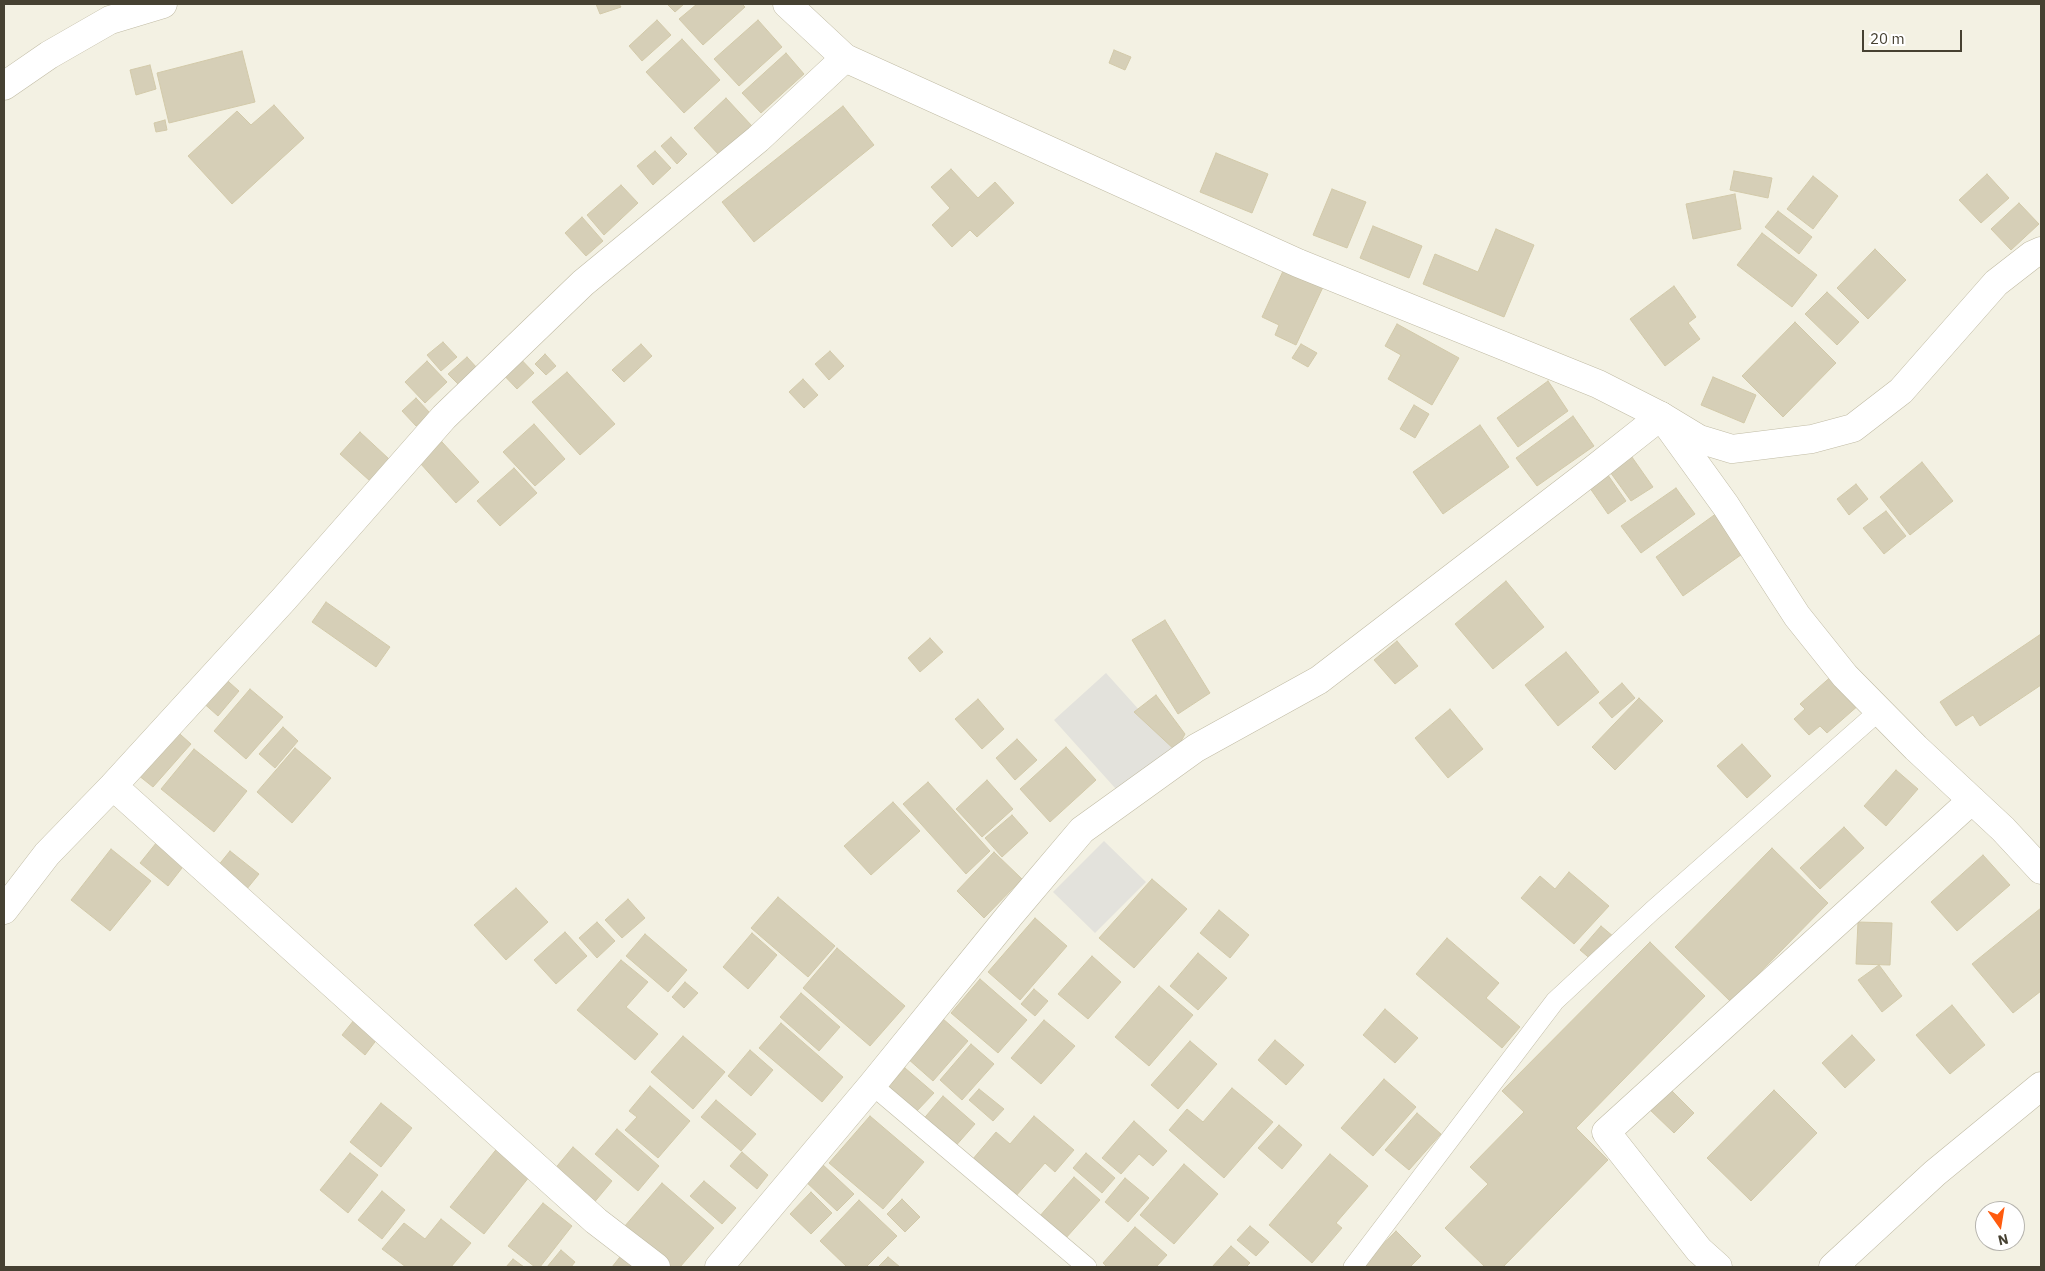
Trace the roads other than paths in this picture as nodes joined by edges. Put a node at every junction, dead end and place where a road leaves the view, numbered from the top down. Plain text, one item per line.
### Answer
1 (163, 4) edge
2 (787, 4) edge
3 (845, 58) junction
4 (4, 86) edge
5 (2041, 251) edge
6 (1660, 416) junction
7 (1879, 711) junction
8 (113, 786) junction
9 (1972, 800) junction
10 (2041, 870) edge
11 (4, 910) edge
12 (872, 1085) junction
13 (2041, 1086) edge
14 (656, 1267) edge
15 (719, 1267) edge
16 (1087, 1267) edge
17 (1354, 1267) edge
18 (1718, 1267) edge
19 (1833, 1267) edge

1 - 4 street
2 - 3 street
3 - 6 street
3 - 8 street
5 - 6 street
6 - 7 street
6 - 12 street
7 - 9 street
7 - 17 lane
8 - 11 street
8 - 14 street
9 - 10 street
9 - 18 street
12 - 15 street
12 - 16 lane
13 - 19 street

